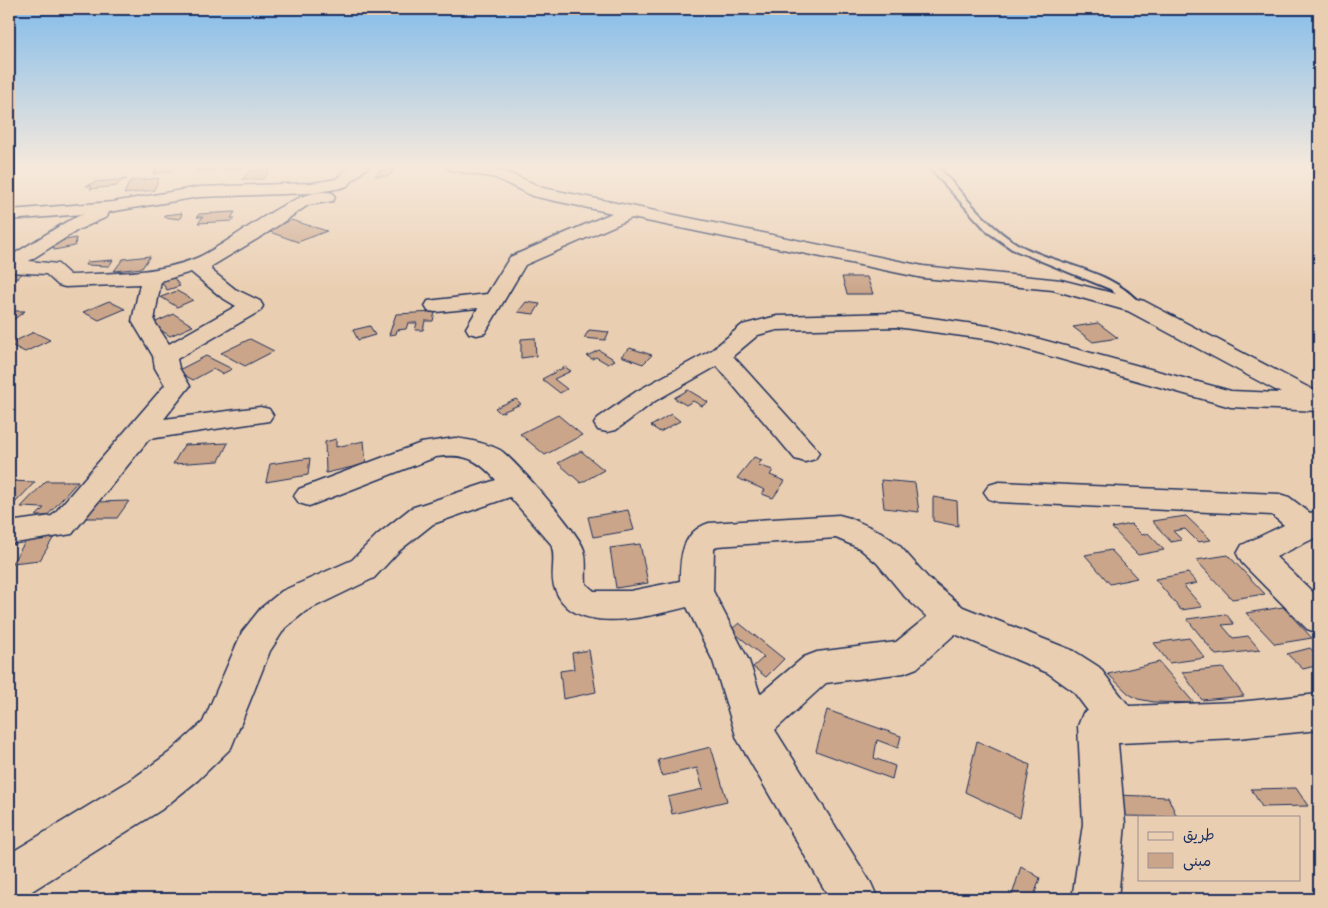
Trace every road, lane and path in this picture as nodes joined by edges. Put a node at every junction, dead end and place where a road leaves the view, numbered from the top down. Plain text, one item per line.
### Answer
1 (107, 207) edge
2 (113, 207) edge
3 (293, 207) edge
4 (609, 207) edge
5 (971, 207) edge
6 (630, 212) junction
7 (9, 214) edge
8 (202, 263) junction
9 (9, 265) edge
10 (152, 277) junction
11 (494, 300) junction
12 (436, 306) dead end
13 (1136, 306) junction
14 (477, 328) dead end
15 (720, 355) junction
16 (166, 356) junction
17 (1319, 402) edge
18 (260, 415) dead end
19 (607, 424) dead end
20 (141, 431) junction
21 (805, 453) dead end
22 (517, 484) junction
23 (999, 492) dead end
24 (309, 496) dead end
25 (1314, 525) edge
26 (9, 533) edge
27 (696, 591) junction
28 (950, 616) junction
29 (1319, 619) edge
30 (1319, 712) edge
31 (1120, 725) junction
32 (751, 726) junction
33 (9, 885) edge
34 (855, 899) edge
35 (1095, 899) edge

1 - 7 street
2 - 9 street
3 - 8 street
4 - 6 street
5 - 13 lane
6 - 11 street
6 - 13 street
8 - 10 street
8 - 16 street
9 - 10 street
10 - 16 street
11 - 12 street
11 - 14 street
13 - 17 street
15 - 17 street
15 - 19 street
15 - 21 street
16 - 20 street
18 - 20 street
20 - 26 street
22 - 24 street
22 - 27 street
22 - 33 street
23 - 25 street
25 - 29 street
27 - 28 street
27 - 32 street
28 - 31 street
28 - 32 street
30 - 31 street
31 - 35 street
32 - 34 street

